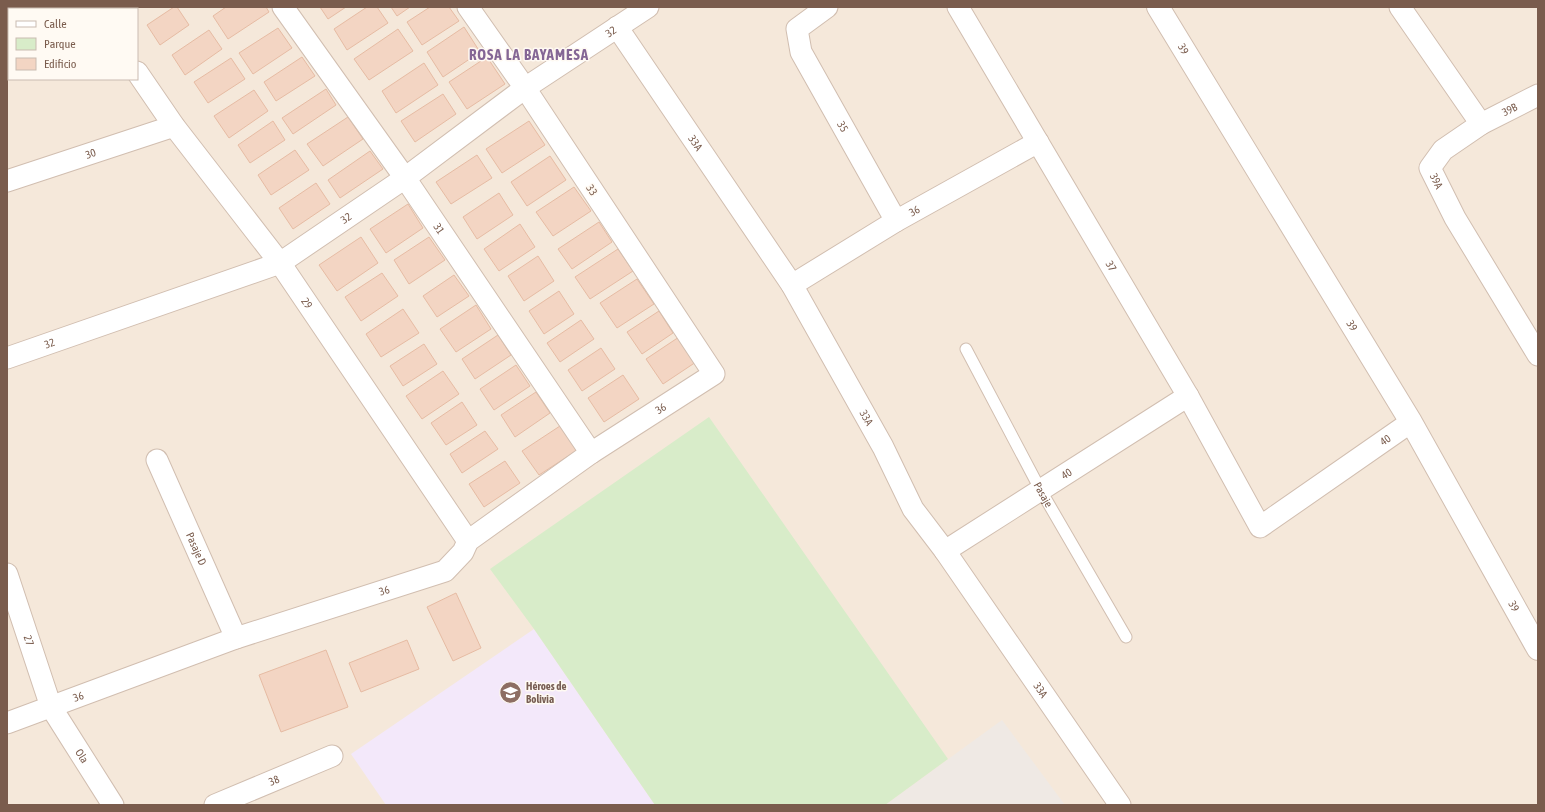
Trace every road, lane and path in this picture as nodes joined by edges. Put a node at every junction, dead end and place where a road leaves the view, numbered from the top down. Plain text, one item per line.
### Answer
1 (283, 7) edge
2 (468, 7) edge
3 (648, 7) edge
4 (827, 7) edge
5 (958, 7) edge
6 (1158, 7) edge
7 (1400, 7) edge
8 (617, 27) junction
9 (138, 73) edge
10 (526, 88) junction
11 (1538, 95) edge
12 (1481, 124) junction
13 (174, 126) junction
14 (1038, 142) junction
15 (404, 178) junction
16 (7, 182) edge
17 (896, 221) junction
18 (280, 263) junction
19 (792, 285) junction
20 (1536, 347) edge
21 (966, 349) dead end
22 (7, 358) edge
23 (714, 374) joint
24 (1188, 396) junction
25 (1411, 422) junction
26 (591, 453) junction
27 (157, 460) dead end
28 (1040, 490) junction
29 (1260, 527) joint
30 (468, 541) junction
31 (945, 551) junction
32 (7, 574) edge
33 (1126, 637) dead end
34 (236, 638) junction
35 (1538, 649) edge
36 (51, 707) junction
37 (7, 723) edge
38 (332, 756) dead end
39 (113, 805) edge
40 (215, 805) edge
41 (1120, 805) edge

1 - 15 street, 31
2 - 10 street, 33
3 - 8 street, 32
4 - 17 street, 35
5 - 14 street, 37
6 - 25 street, 39
7 - 12 street
8 - 10 street, 32
8 - 19 street, 33A
9 - 13 street, 29
10 - 15 street, 32
10 - 23 street, 33
11 - 12 street, 39B
12 - 20 street, 39A
13 - 16 street, 30
13 - 18 street, 29
14 - 17 street, 36
14 - 24 street, 37
15 - 18 street, 32
15 - 26 street, 31
17 - 19 street, 36
18 - 22 street, 32
18 - 30 street, 29
19 - 31 street, 33A
21 - 28 lane, Pasaje
23 - 26 street, 36
24 - 28 street, 40
24 - 29 street, 37
25 - 29 street, 40
25 - 35 street, 39
26 - 30 street, 36
27 - 34 street, Pasaje D
28 - 31 street, 40
28 - 33 lane, Pasaje
30 - 34 street, 36
31 - 41 street, 33A
32 - 36 street, 27
34 - 36 street, 36
36 - 37 street, 36
36 - 39 street, Ola
38 - 40 street, 38

